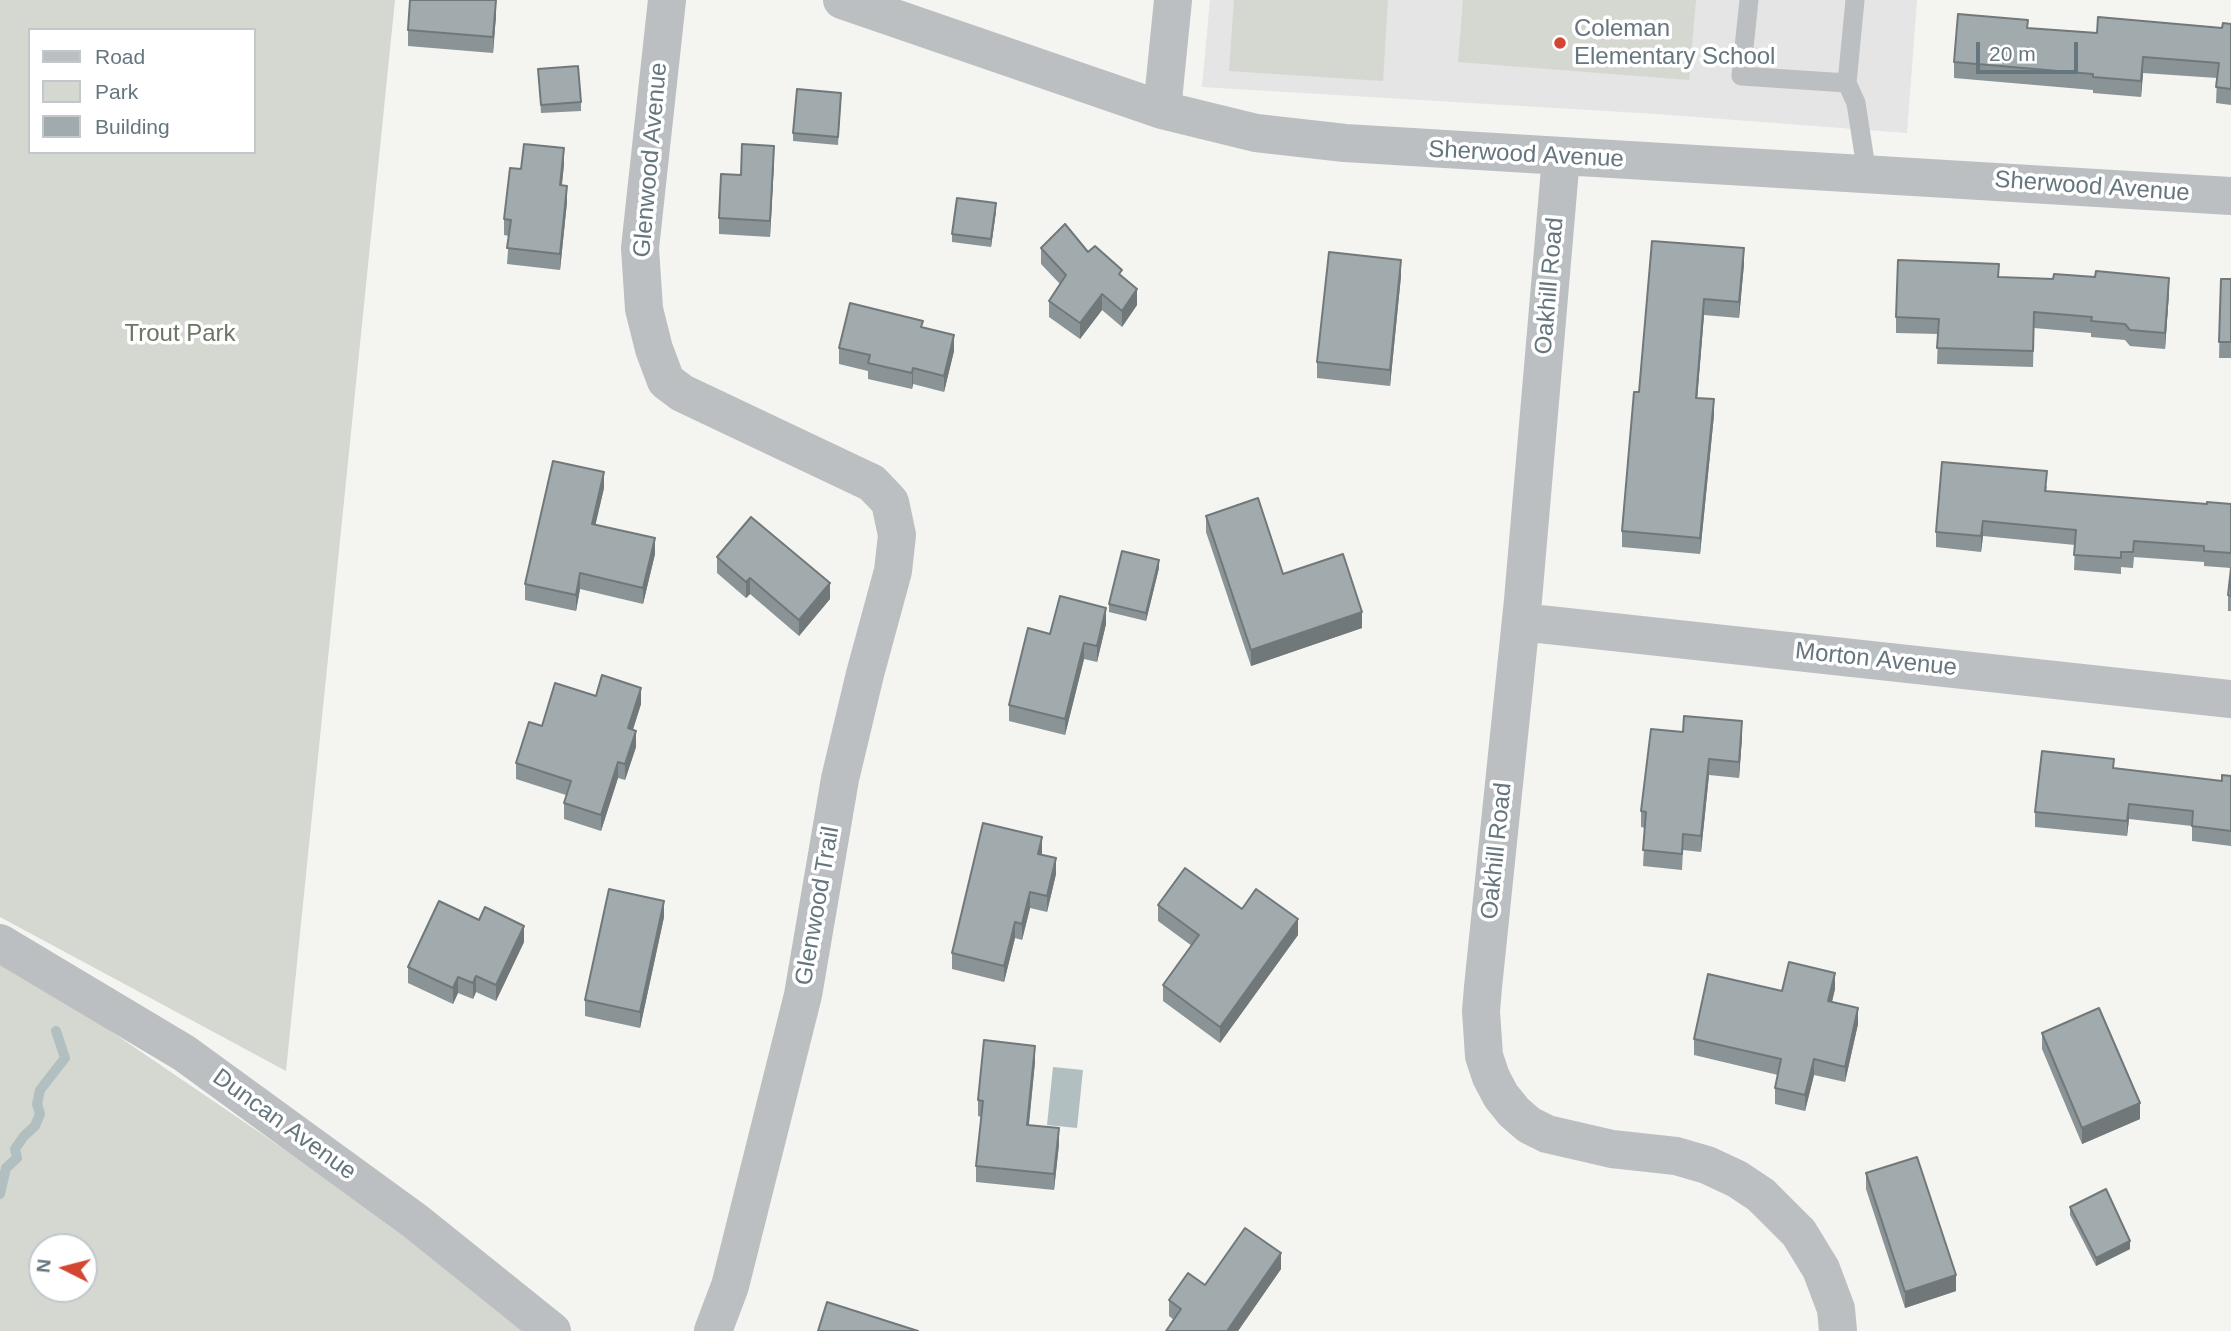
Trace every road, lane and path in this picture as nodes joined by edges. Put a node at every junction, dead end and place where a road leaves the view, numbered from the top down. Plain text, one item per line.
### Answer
1 (667, 0) edge
2 (842, 0) edge
3 (1173, 0) edge
4 (1749, 0) edge
5 (1855, 0) edge
6 (1847, 83) junction
7 (1162, 110) junction
8 (1561, 157) junction
9 (1867, 174) junction
10 (2231, 196) edge
11 (872, 483) joint
12 (1521, 622) junction
13 (2231, 699) edge
14 (0, 943) edge
15 (552, 1331) edge
16 (713, 1331) edge
17 (1838, 1331) edge

1 - 11 street, Glenwood Avenue
2 - 7 street, Sherwood Avenue
3 - 7 street
4 - 6 lane
5 - 6 lane
6 - 9 lane
7 - 8 street, Sherwood Avenue
8 - 9 street, Sherwood Avenue
8 - 12 street, Oakhill Road
9 - 10 street, Sherwood Avenue
11 - 16 street, Glenwood Trail
12 - 13 street, Morton Avenue
12 - 17 street, Oakhill Road
14 - 15 street, Duncan Avenue

